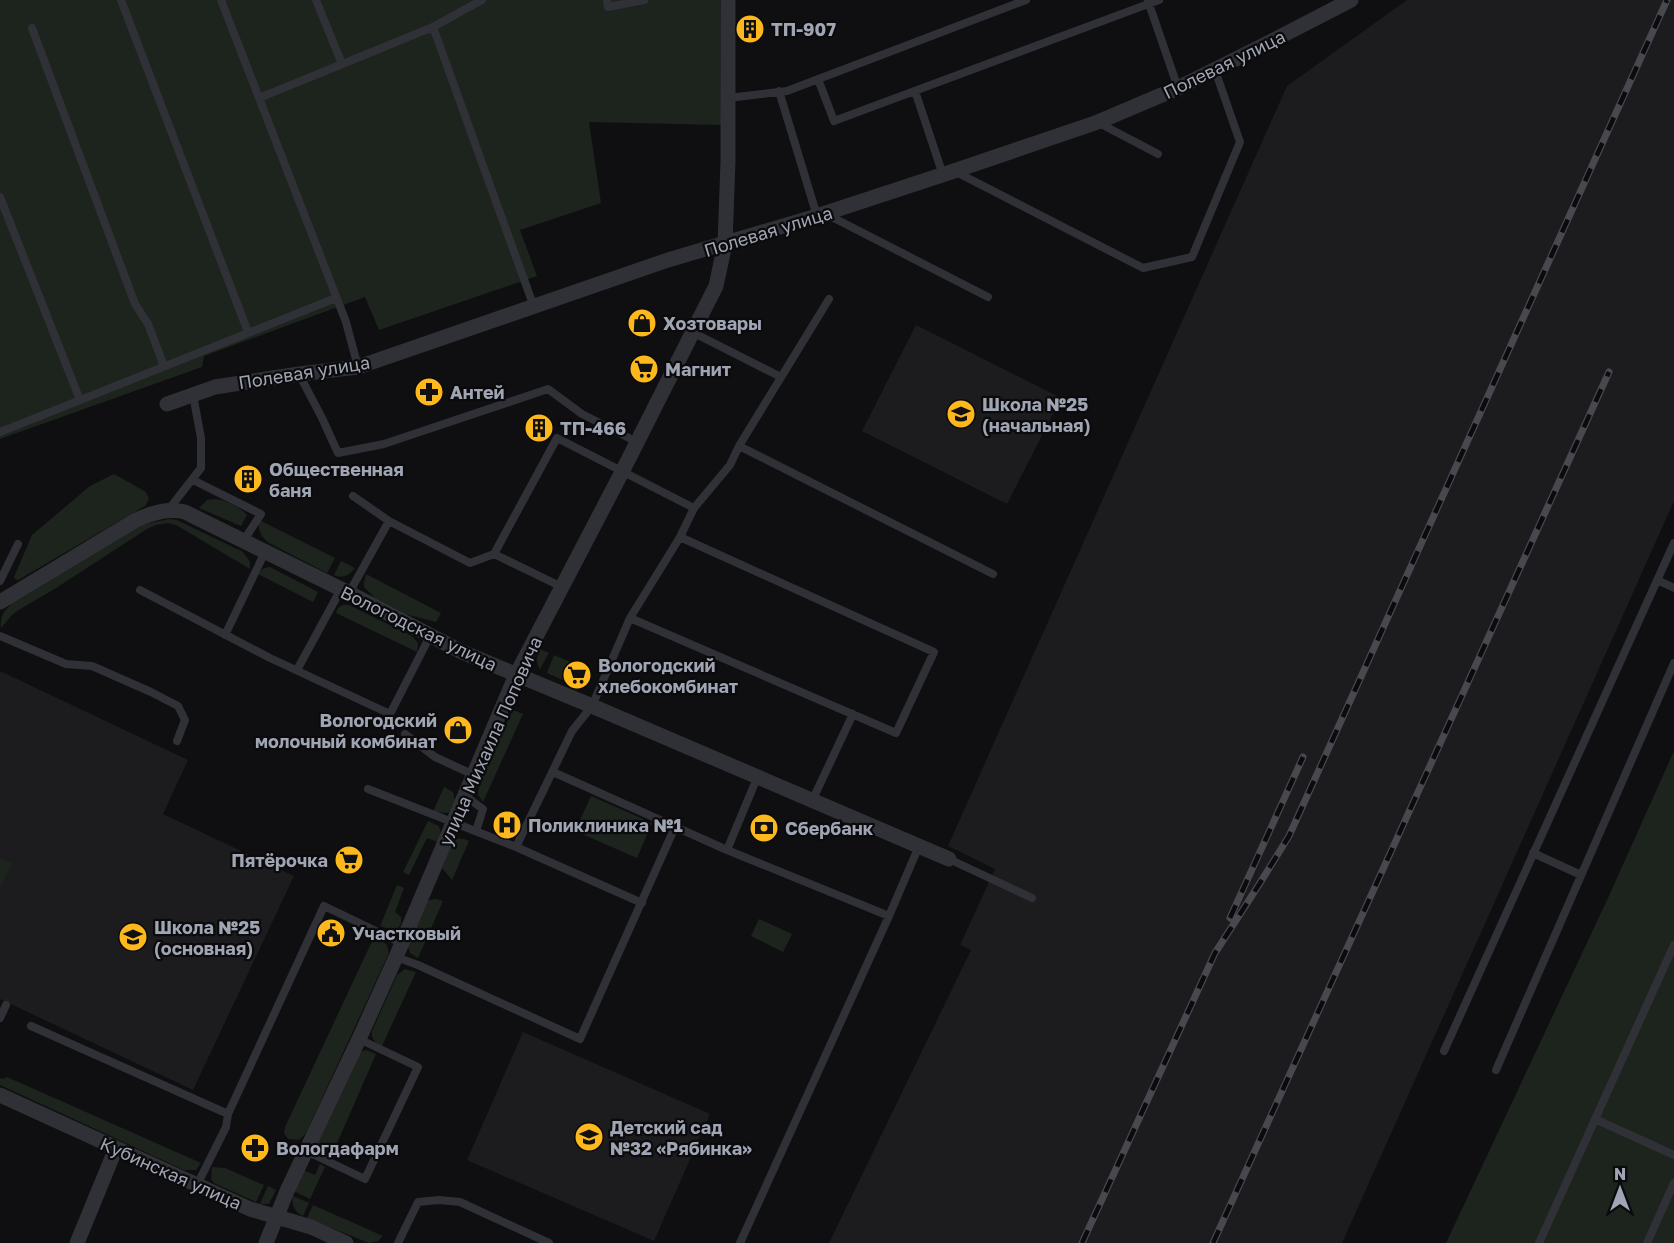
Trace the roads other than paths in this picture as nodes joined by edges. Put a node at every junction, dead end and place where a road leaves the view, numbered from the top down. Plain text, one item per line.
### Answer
1 (121, 0) edge
2 (221, 0) edge
3 (316, 0) edge
4 (482, 0) edge
5 (607, 0) edge
6 (644, 0) edge
7 (728, 0) edge
8 (1026, 0) edge
9 (1160, 0) edge
10 (1351, 0) edge
11 (1148, 2) edge
12 (433, 27) junction
13 (32, 28) dead end
14 (342, 64) junction
15 (1215, 70) junction
16 (818, 79) junction
17 (1178, 88) junction
18 (779, 92) junction
19 (915, 92) junction
20 (258, 98) junction
21 (728, 98) junction
22 (1098, 122) junction
23 (1158, 154) dead end
24 (949, 173) junction
25 (0, 196) edge
26 (821, 215) junction
27 (725, 244) junction
28 (988, 297) dead end
29 (336, 298) junction
30 (829, 298) dead end
31 (534, 307) junction
32 (692, 332) junction
33 (248, 333) junction
34 (164, 366) junction
35 (358, 367) junction
36 (299, 374) junction
37 (781, 377) junction
38 (193, 396) junction
39 (80, 399) junction
40 (167, 404) dead end
41 (0, 432) edge
42 (637, 442) junction
43 (739, 446) junction
44 (622, 472) junction
45 (193, 480) junction
46 (353, 496) dead end
47 (694, 508) junction
48 (168, 510) junction
49 (389, 521) junction
50 (680, 537) junction
51 (244, 540) junction
52 (1674, 543) edge
53 (18, 544) dead end
54 (265, 552) junction
55 (494, 554) junction
56 (993, 574) dead end
57 (1657, 580) junction
58 (0, 581) edge
59 (562, 587) junction
60 (1674, 588) edge
61 (140, 590) dead end
62 (345, 591) junction
63 (0, 602) edge
64 (630, 618) junction
65 (225, 635) junction
66 (0, 636) edge
67 (430, 636) junction
68 (1674, 663) edge
69 (297, 669) junction
70 (516, 675) junction
71 (592, 706) junction
72 (853, 714) junction
73 (405, 734) dead end
74 (177, 741) dead end
75 (553, 772) junction
76 (474, 775) junction
77 (757, 778) junction
78 (368, 789) dead end
79 (465, 796) junction
80 (812, 801) junction
81 (453, 822) junction
82 (675, 827) junction
83 (476, 831) junction
84 (919, 846) junction
85 (516, 847) junction
86 (726, 850) junction
87 (1533, 853) junction
88 (949, 859) joint
89 (1581, 875) junction
90 (1032, 898) dead end
91 (642, 903) junction
92 (889, 916) junction
93 (1674, 945) edge
94 (399, 950) junction
95 (6, 1005) dead end
96 (0, 1018) edge
97 (31, 1026) dead end
98 (359, 1039) junction
99 (1444, 1051) dead end
100 (1496, 1070) dead end
101 (0, 1095) edge
102 (228, 1114) junction
103 (1595, 1119) junction
104 (116, 1148) junction
105 (306, 1151) junction
106 (1674, 1155) edge
107 (1674, 1183) edge
108 (197, 1185) junction
109 (276, 1217) junction
110 (77, 1243) edge
111 (267, 1243) edge
112 (346, 1243) edge
113 (398, 1243) edge
114 (549, 1243) edge
115 (740, 1243) edge
116 (1539, 1243) edge
117 (1647, 1243) edge

1 - 33 lane
2 - 20 lane
3 - 14 lane
4 - 12 lane
5 - 6 lane
7 - 21 street, улица Михаила Поповича
8 - 16 lane
9 - 11 lane
10 - 15 street, Полевая улица
11 - 17 lane
11 - 19 lane
12 - 14 lane
12 - 31 lane
13 - 34 lane
14 - 20 lane
15 - 17 street, Полевая улица
15 - 24 lane
16 - 18 lane
16 - 19 lane
17 - 22 street, Полевая улица
18 - 21 lane
18 - 26 lane
19 - 24 lane
20 - 29 lane
21 - 27 street, улица Михаила Поповича
22 - 23 lane
22 - 24 street, Полевая улица
24 - 26 street, Полевая улица
25 - 39 lane
26 - 27 street, Полевая улица
26 - 28 lane
27 - 31 street, Полевая улица
27 - 32 street, улица Михаила Поповича
29 - 33 lane
29 - 35 lane
30 - 37 lane
31 - 35 street, Полевая улица
32 - 37 lane
32 - 42 street, улица Михаила Поповича
33 - 34 lane
34 - 39 lane
35 - 36 street, Полевая улица
36 - 38 street, Полевая улица
36 - 42 lane
37 - 43 lane
38 - 40 street, Полевая улица
38 - 45 lane
39 - 41 lane
42 - 44 street, улица Михаила Поповича
43 - 47 lane
43 - 56 lane
44 - 47 lane
44 - 55 lane
44 - 59 street, улица Михаила Поповича
45 - 48 lane
45 - 51 lane
46 - 49 lane
47 - 50 lane
48 - 51 street, Вологодская улица
48 - 63 street
49 - 55 lane
49 - 62 lane
50 - 64 lane
50 - 72 lane
51 - 54 street, Вологодская улица
52 - 57 lane
53 - 58 lane
54 - 62 street, Вологодская улица
54 - 65 lane
55 - 59 lane
57 - 60 lane
57 - 87 lane
59 - 70 street, улица Михаила Поповича
61 - 65 lane
62 - 67 street, Вологодская улица
62 - 69 lane
64 - 71 lane
64 - 72 lane
65 - 69 lane
66 - 74 lane
67 - 69 lane
67 - 70 street, Вологодская улица
68 - 89 lane
70 - 71 street, Вологодская улица
70 - 76 street, улица Михаила Поповича
71 - 75 lane
71 - 77 street, Вологодская улица
72 - 80 lane
73 - 76 lane
75 - 82 lane
75 - 85 lane
76 - 79 street, улица Михаила Поповича
77 - 80 street, Вологодская улица
77 - 86 lane
78 - 81 lane
79 - 81 street, улица Михаила Поповича
79 - 83 lane
80 - 84 street, Вологодская улица
81 - 83 lane
81 - 94 street, улица Михаила Поповича
82 - 86 lane
82 - 91 lane
83 - 85 lane
84 - 88 street, Вологодская улица
84 - 92 lane
85 - 91 lane
86 - 92 lane
87 - 89 lane
87 - 99 lane
88 - 90 lane
89 - 100 lane
91 - 94 lane
92 - 115 lane
93 - 103 lane
94 - 98 street, улица Михаила Поповича
94 - 102 lane
95 - 96 lane
97 - 102 lane
98 - 105 street, улица Михаила Поповича
98 - 105 lane
101 - 104 street, Кубинская улица
102 - 108 lane
103 - 106 lane
103 - 116 lane
104 - 108 street, Кубинская улица
104 - 110 street
105 - 109 street, улица Михаила Поповича
107 - 117 lane
108 - 109 street, Кубинская улица
109 - 111 street, улица Михаила Поповича
109 - 112 street, Кубинская улица
113 - 114 lane

